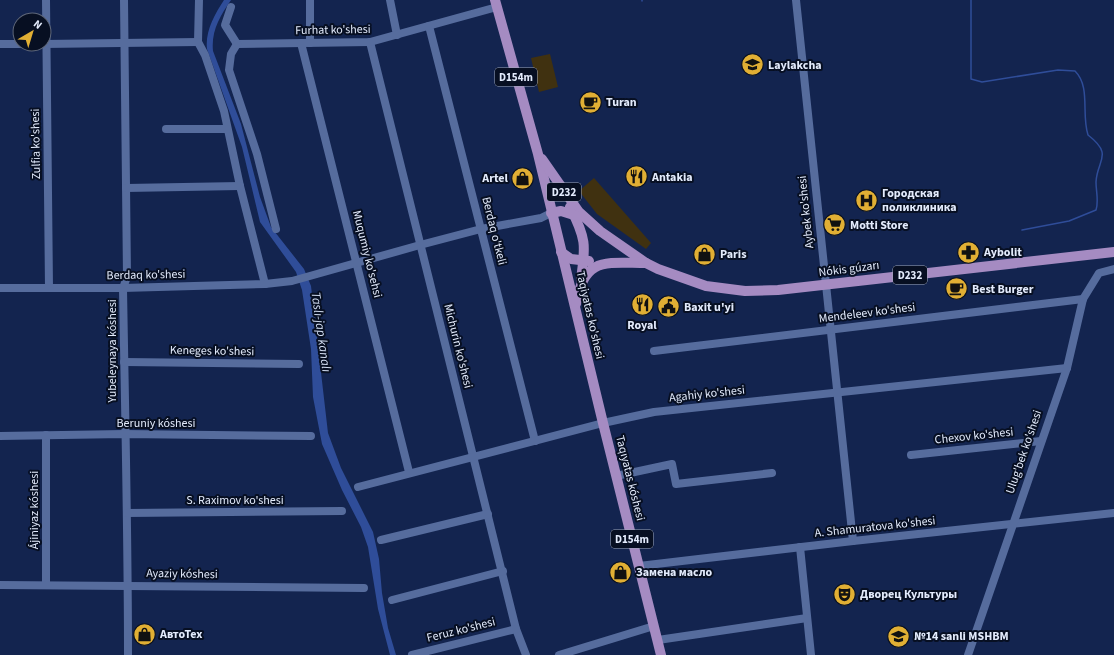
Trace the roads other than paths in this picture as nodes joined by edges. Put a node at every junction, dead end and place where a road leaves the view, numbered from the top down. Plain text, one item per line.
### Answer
1 (46, 0) edge
2 (124, 0) edge
3 (199, 0) edge
4 (310, 0) edge
5 (390, 0) edge
6 (796, 0) edge
7 (496, 3) edge
8 (231, 7) dead end
9 (46, 12) edge
10 (429, 26) junction
11 (397, 35) junction
12 (198, 42) junction
13 (301, 42) junction
14 (370, 42) junction
15 (124, 43) junction
16 (310, 43) junction
17 (0, 44) edge
18 (12, 44) edge
19 (52, 44) edge
20 (236, 44) junction
21 (45, 52) edge
22 (166, 129) dead end
23 (227, 129) junction
24 (538, 154) junction
25 (240, 186) junction
26 (126, 188) junction
27 (563, 191) junction
28 (551, 213) junction
29 (575, 216) junction
30 (594, 226) junction
31 (276, 229) dead end
32 (481, 229) junction
33 (420, 245) junction
34 (561, 252) junction
35 (1114, 252) edge
36 (584, 260) junction
37 (356, 262) junction
38 (608, 262) junction
39 (646, 263) junction
40 (1114, 269) edge
41 (581, 281) junction
42 (265, 284) junction
43 (826, 285) junction
44 (0, 288) edge
45 (49, 288) junction
46 (123, 288) junction
47 (1083, 299) junction
48 (575, 308) junction
49 (832, 329) junction
50 (654, 351) dead end
51 (124, 362) junction
52 (299, 364) dead end
53 (1067, 368) junction
54 (838, 391) junction
55 (603, 423) junction
56 (124, 434) junction
57 (46, 435) junction
58 (0, 436) edge
59 (311, 436) dead end
60 (536, 441) junction
61 (1041, 441) junction
62 (910, 455) dead end
63 (474, 456) junction
64 (409, 472) junction
65 (772, 473) dead end
66 (616, 476) junction
67 (358, 487) dead end
68 (342, 511) dead end
69 (128, 513) junction
70 (1114, 513) edge
71 (488, 514) junction
72 (1012, 524) junction
73 (381, 540) dead end
74 (853, 541) junction
75 (800, 547) junction
76 (639, 566) junction
77 (503, 571) junction
78 (0, 585) edge
79 (46, 585) junction
80 (128, 586) junction
81 (364, 588) dead end
82 (392, 600) dead end
83 (807, 618) junction
84 (654, 626) junction
85 (516, 628) junction
86 (658, 640) junction
87 (128, 655) edge
88 (412, 655) edge
89 (526, 655) edge
90 (559, 655) edge
91 (662, 655) edge
92 (812, 655) edge
93 (968, 655) edge

1 - 9 street, Zulfia ko'shesi
2 - 15 street, Yubeleynaya kóshesi
3 - 12 street
4 - 16 street
5 - 11 street
6 - 43 street, Aybek ko'shesi
7 - 10 street, Furhat ko'shesi
7 - 24 main road, D154m
8 - 20 street
10 - 11 street, Furhat ko'shesi
10 - 32 street, Berdaq o'tkeli
11 - 14 street, Furhat ko'shesi
12 - 15 street
12 - 23 street
13 - 16 street, Furhat ko'shesi
13 - 20 street, Furhat ko'shesi
13 - 37 street, Muqumiy ko'sehsi
14 - 16 street, Furhat ko'shesi
14 - 33 street, Michurin ko'shesi
15 - 19 street
15 - 26 street, Yubeleynaya kóshesi
17 - 18 street
20 - 31 street
21 - 45 street, Zulfia ko'shesi
22 - 23 street
23 - 25 street
24 - 27 main road, D232
24 - 28 main road, D154m
25 - 26 street
25 - 42 street
26 - 46 street, Yubeleynaya kóshesi
27 - 29 main road
27 - 30 main road, D232
28 - 29 main road, D232
28 - 32 street, Berdaq ko'shesi
28 - 34 main road, Taqiyatas ko'shesi / D154m
29 - 30 main road, D232
29 - 36 main road
30 - 39 main road, D232
32 - 33 street, Berdaq ko'shesi
32 - 60 street, Berdaq o'tkeli
33 - 37 street, Berdaq ko'shesi
33 - 63 street, Michurin ko'shesi
34 - 36 main road
34 - 48 main road, Taqiyatas ko'shesi / D154m
35 - 43 main road, Nókis gúzarı / D232
36 - 38 main road
36 - 41 main road
37 - 42 street, Berdaq ko'shesi
37 - 64 street, Muqumiy ko'sehsi
38 - 39 main road
38 - 41 main road
39 - 43 main road, Nókis gúzarı / D232
40 - 47 street, Ulug'bek ko'shesi
41 - 48 main road
42 - 46 street, Berdaq ko'shesi
43 - 49 street, Aybek ko'shesi
44 - 45 street, Berdaq ko'shesi
45 - 46 street, Berdaq ko'shesi
46 - 51 street, Yubeleynaya kóshesi
47 - 49 street, Mendeleev ko'shesi
47 - 53 street, Ulug'bek ko'shesi
48 - 55 main road, Taqiyatas ko'shesi / D154m
49 - 50 street, Mendeleev ko'shesi
49 - 54 street, Aybek ko'shesi
51 - 52 street, Keneges ko'shesi
51 - 56 street, Yubeleynaya kóshesi
53 - 54 street, Agahiy ko'shesi
53 - 61 street, Ulug'bek ko'shesi
54 - 55 street, Agahiy ko'shesi
54 - 74 street, Aybek ko'shesi
55 - 60 street, Agahiy ko'shesi
55 - 66 main road, Taqıyatas kóshesi / D154m
56 - 57 street, Beruniy kóshesi
56 - 59 street, Beruniy kóshesi
56 - 69 street, Yubeleynaya kóshesi
57 - 58 street, Beruniy kóshesi
57 - 79 street, Ájiniyaz kóshesi
60 - 63 street, Agahiy ko'shesi
61 - 62 street, Chexov ko'shesi
61 - 72 street, Ulug'bek ko'shesi
63 - 64 street, Agahiy ko'shesi
63 - 71 street, Michurin ko'shesi
64 - 67 street, Agahiy ko'shesi
65 - 66 street
66 - 76 main road, Taqıyatas kóshesi / D154m
68 - 69 street, S. Raximov ko'shesi
69 - 80 street, Yubeleynaya kóshesi
70 - 72 street, A. Shamuratova ko'shesi
71 - 73 street
71 - 77 street, Michurin ko'shesi
72 - 74 street, A. Shamuratova ko'shesi
72 - 93 street, Ulug'bek ko'shesi
74 - 75 street, A. Shamuratova ko'shesi
75 - 76 street, A. Shamuratova ko'shesi
75 - 83 street
76 - 84 main road, Taqıyatas kóshesi / D154m
77 - 82 street
77 - 85 street, Michurin ko'shesi
78 - 79 street, Ayaziy kóshesi
79 - 80 street, Ayaziy kóshesi
80 - 81 street, Ayaziy kóshesi
80 - 87 street, Yubeleynaya kóshesi
83 - 86 street
83 - 92 street
84 - 86 main road, Taqıyatas kóshesi / D154m
84 - 90 street
85 - 88 street, Feruz ko'shesi
85 - 89 street, Michurin ko'shesi
86 - 91 main road, Taqıyatas kóshesi / D154m

